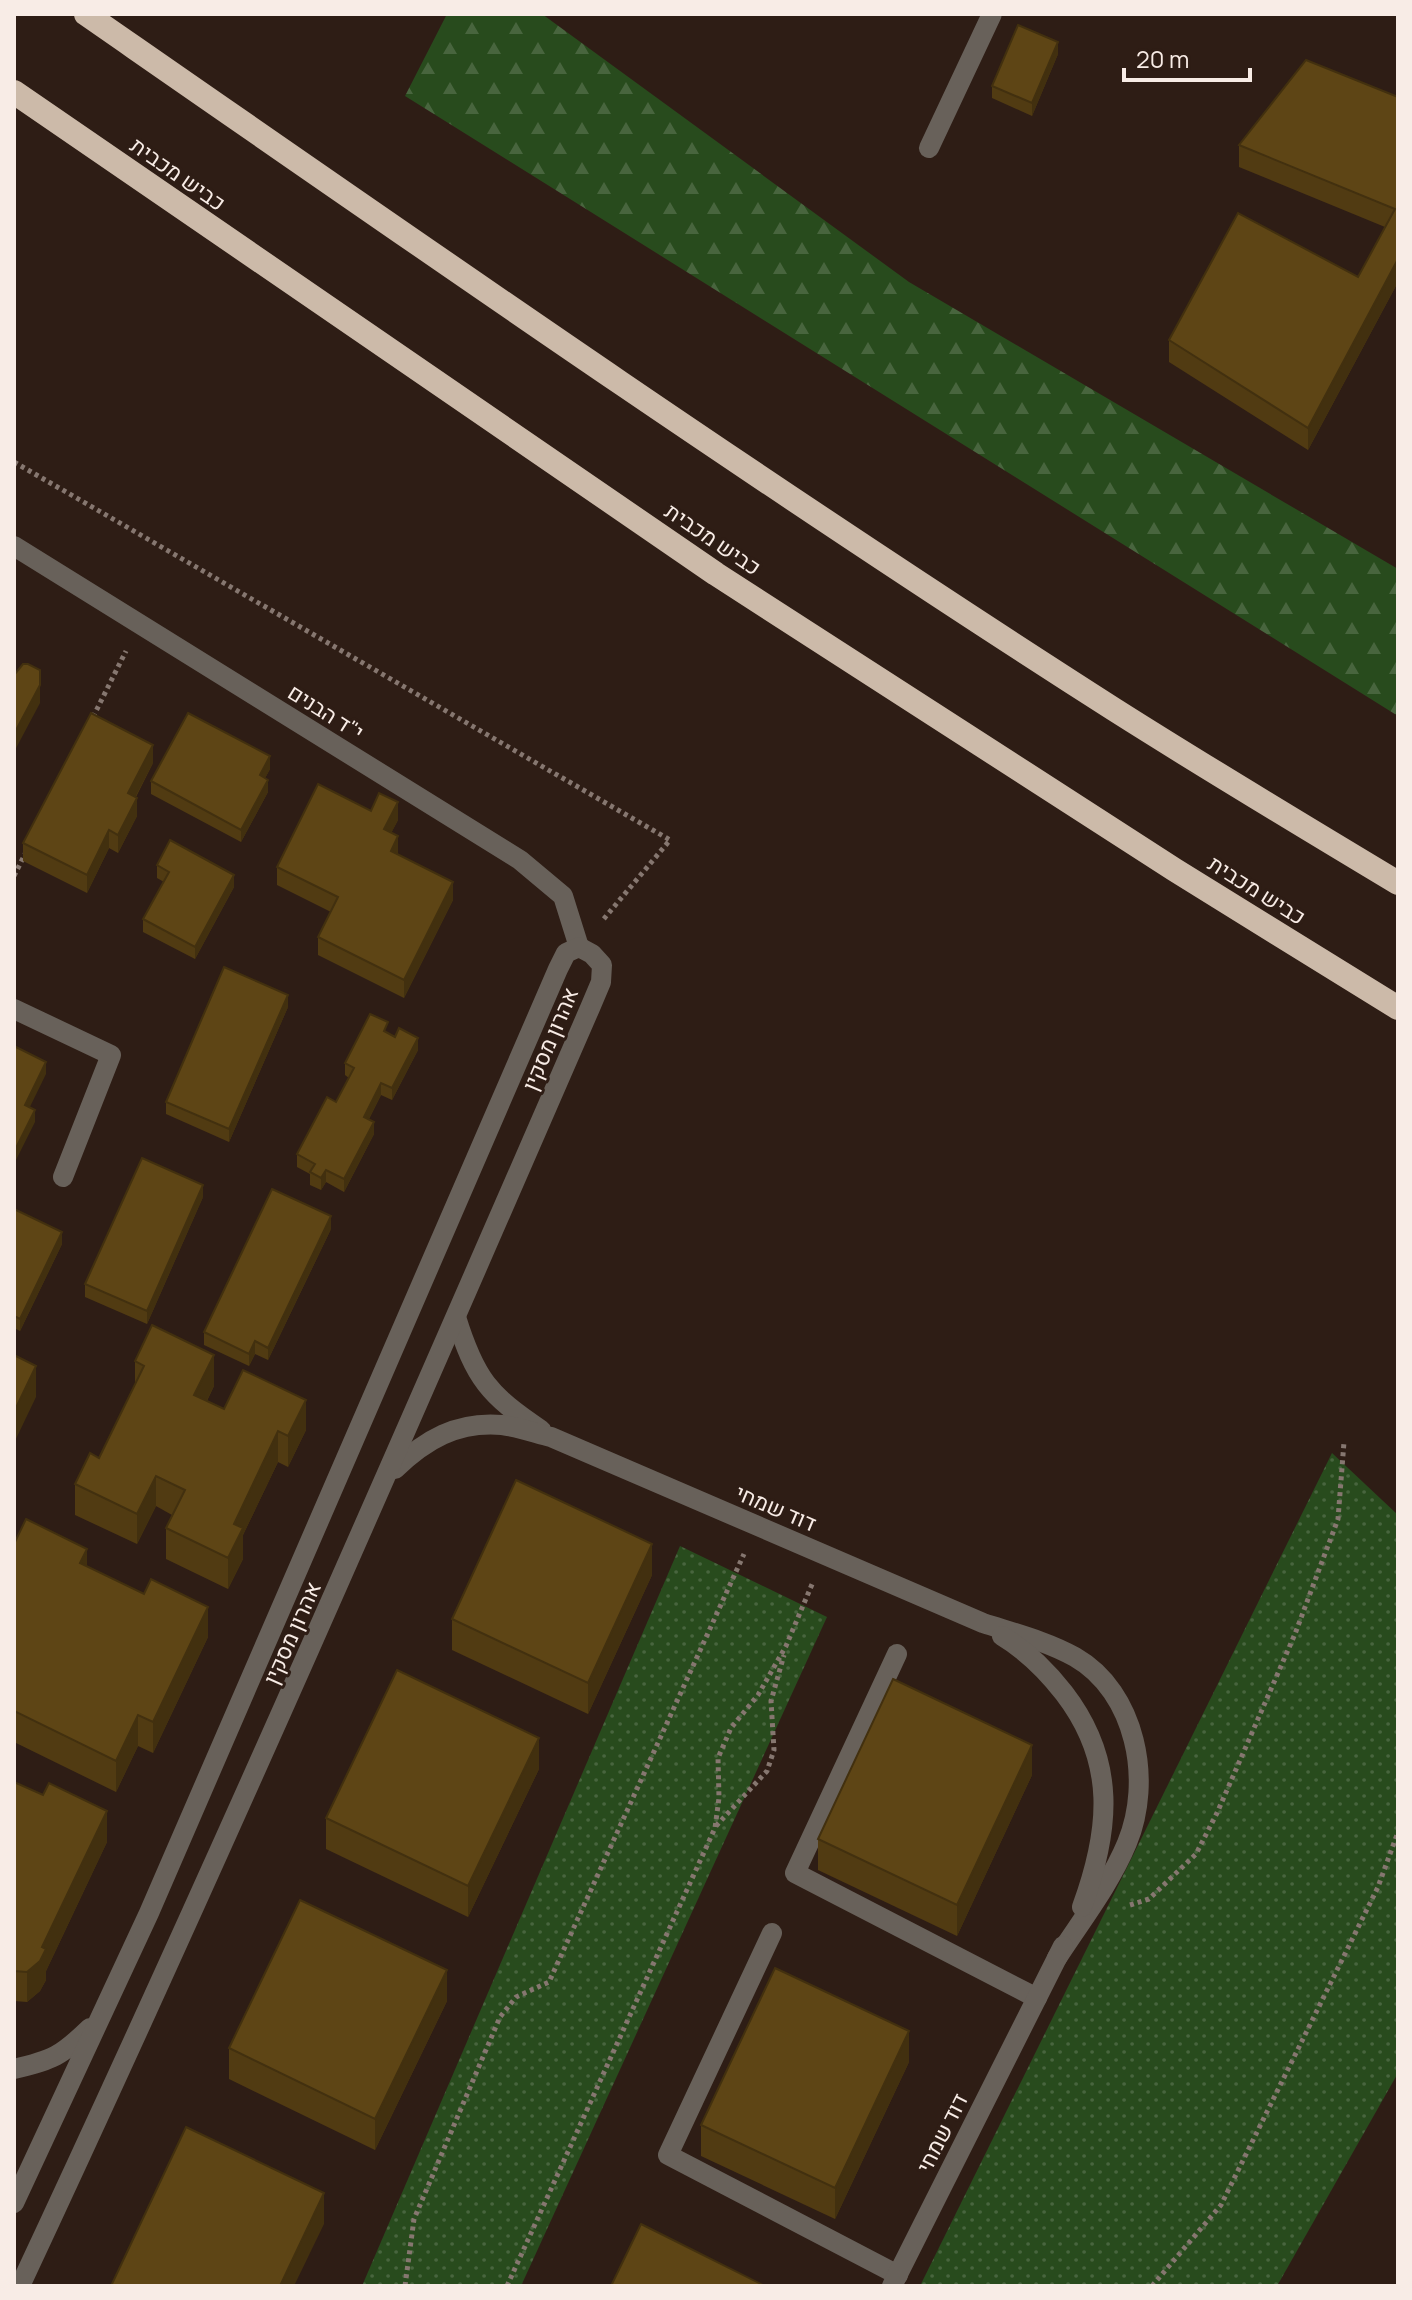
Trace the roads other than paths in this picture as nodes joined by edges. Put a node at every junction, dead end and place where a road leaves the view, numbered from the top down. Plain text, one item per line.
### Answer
1 (86, 14) edge
2 (992, 14) edge
3 (14, 92) edge
4 (929, 148) dead end
5 (14, 546) edge
6 (1398, 883) edge
7 (579, 947) junction
8 (1398, 1008) edge
9 (14, 1009) edge
10 (63, 1177) dead end
11 (456, 1317) junction
12 (551, 1437) junction
13 (387, 1476) junction
14 (983, 1623) junction
15 (897, 1654) dead end
16 (772, 1933) dead end
17 (1057, 1958) junction
18 (1037, 1998) junction
19 (98, 2020) junction
20 (14, 2069) edge
21 (14, 2162) edge
22 (17, 2198) edge
23 (895, 2280) edge
24 (20, 2286) edge

1 - 6 highway
2 - 4 street
3 - 8 highway, כביש מכבית
5 - 7 street, י"ד הבנים
7 - 11 street, אהרון מסקין
7 - 19 street, אהרון מסקין
9 - 10 street
11 - 12 street, דוד שמחי
11 - 13 street, אהרון מסקין
12 - 13 street, דוד שמחי
12 - 14 street, דוד שמחי
13 - 24 street, אהרון מסקין
14 - 17 street, דוד שמחי
14 - 17 street, דוד שמחי
15 - 18 street
16 - 23 street
17 - 18 street, דוד שמחי
18 - 23 street, דוד שמחי
19 - 20 street
19 - 22 street, אהרון מסקין
21 - 22 street

